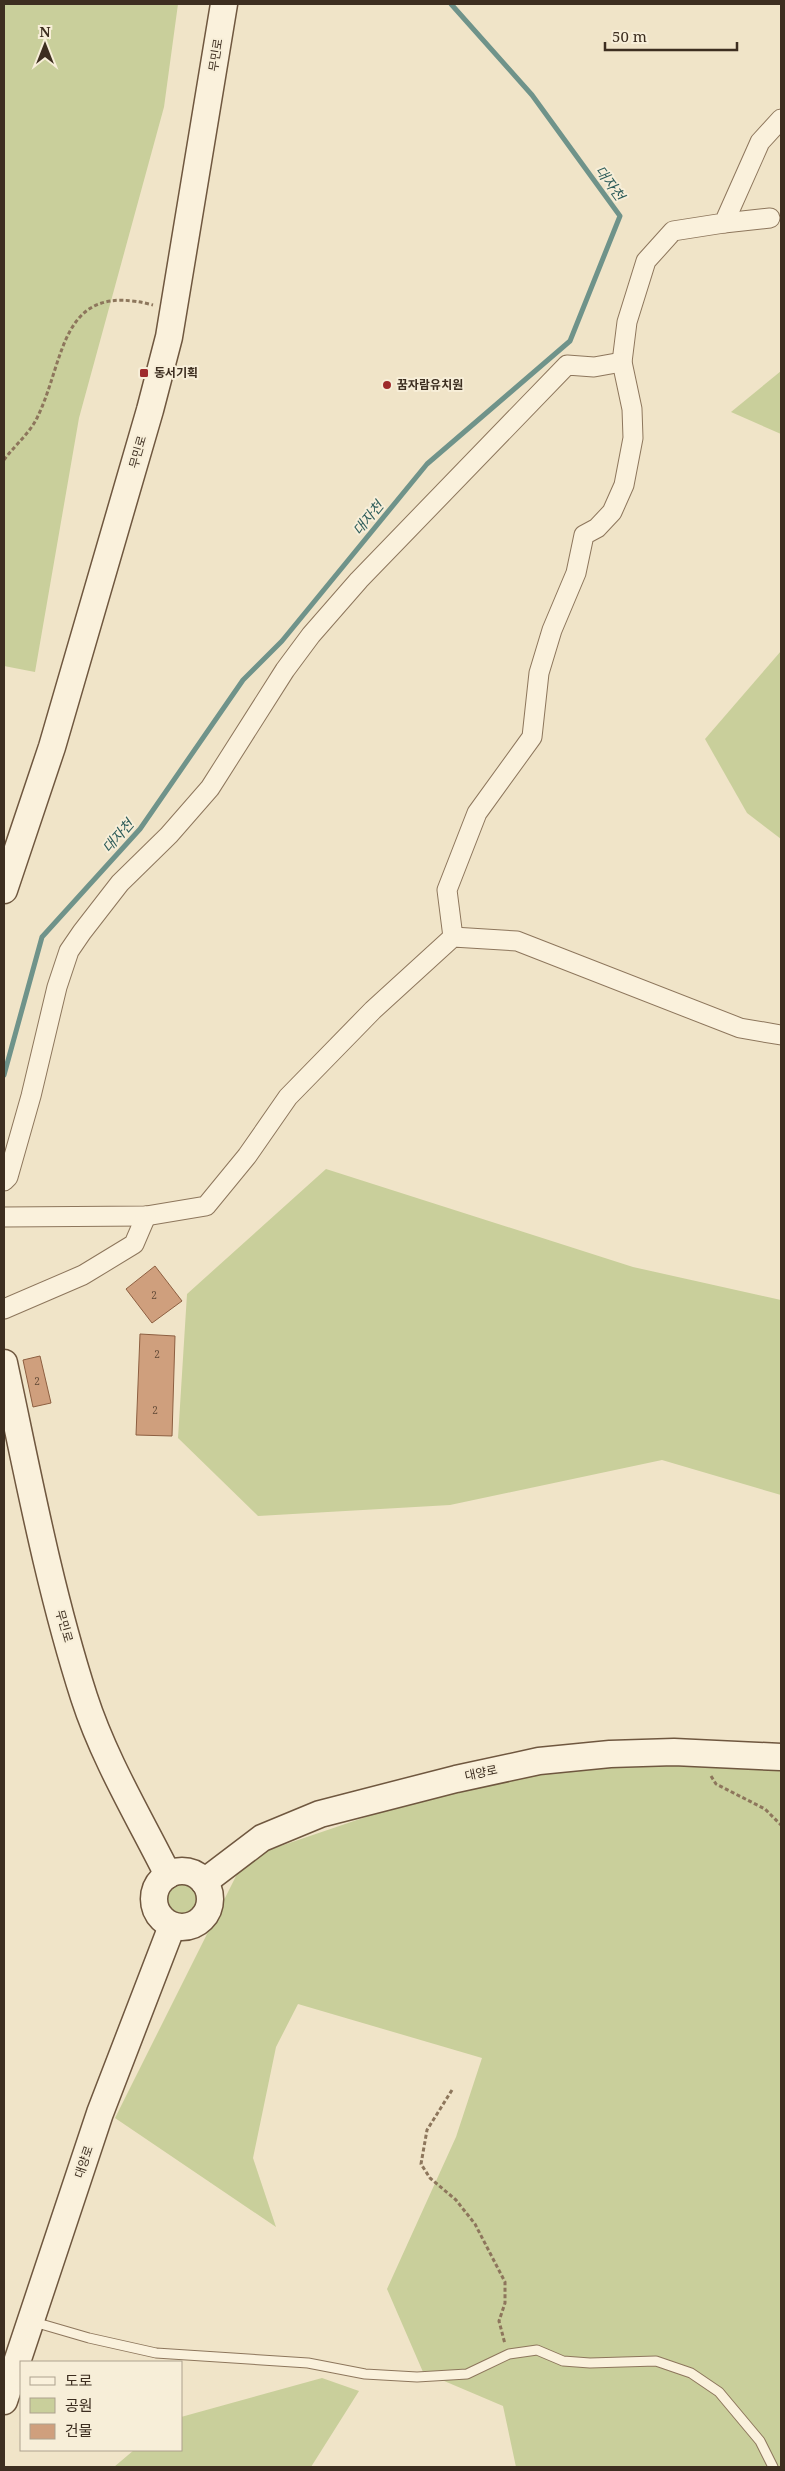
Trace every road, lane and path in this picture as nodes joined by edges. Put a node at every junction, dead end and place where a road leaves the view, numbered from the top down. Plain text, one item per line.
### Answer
1 (224, 4) edge
2 (781, 119) edge
3 (770, 218) dead end
4 (724, 223) junction
5 (174, 308) junction
6 (622, 362) junction
7 (4, 460) edge
8 (4, 890) edge
9 (454, 937) junction
10 (781, 1035) edge
11 (4, 1181) edge
12 (146, 1216) junction
13 (4, 1218) edge
14 (4, 1310) edge
15 (4, 1363) edge
16 (695, 1753) junction
17 (781, 1756) edge
18 (781, 1825) edge
19 (168, 1875) junction
20 (204, 1882) junction
21 (172, 1926) junction
22 (452, 2090) dead end
23 (30, 2321) junction
24 (508, 2354) junction
25 (4, 2401) edge
26 (773, 2467) edge

1 - 5 street, 무민로
2 - 4 street
3 - 4 street
4 - 6 street
5 - 7 path
5 - 8 street, 무민로
6 - 9 street
6 - 11 street
9 - 10 street
9 - 12 street
12 - 13 street
12 - 14 street
15 - 19 street, 무민로
16 - 17 street, 대양로
16 - 18 path
16 - 20 street, 대양로
19 - 20 street
19 - 21 street
20 - 21 street
21 - 23 street, 대양로
22 - 24 path
23 - 24 lane
23 - 25 street, 대양로
24 - 26 lane

